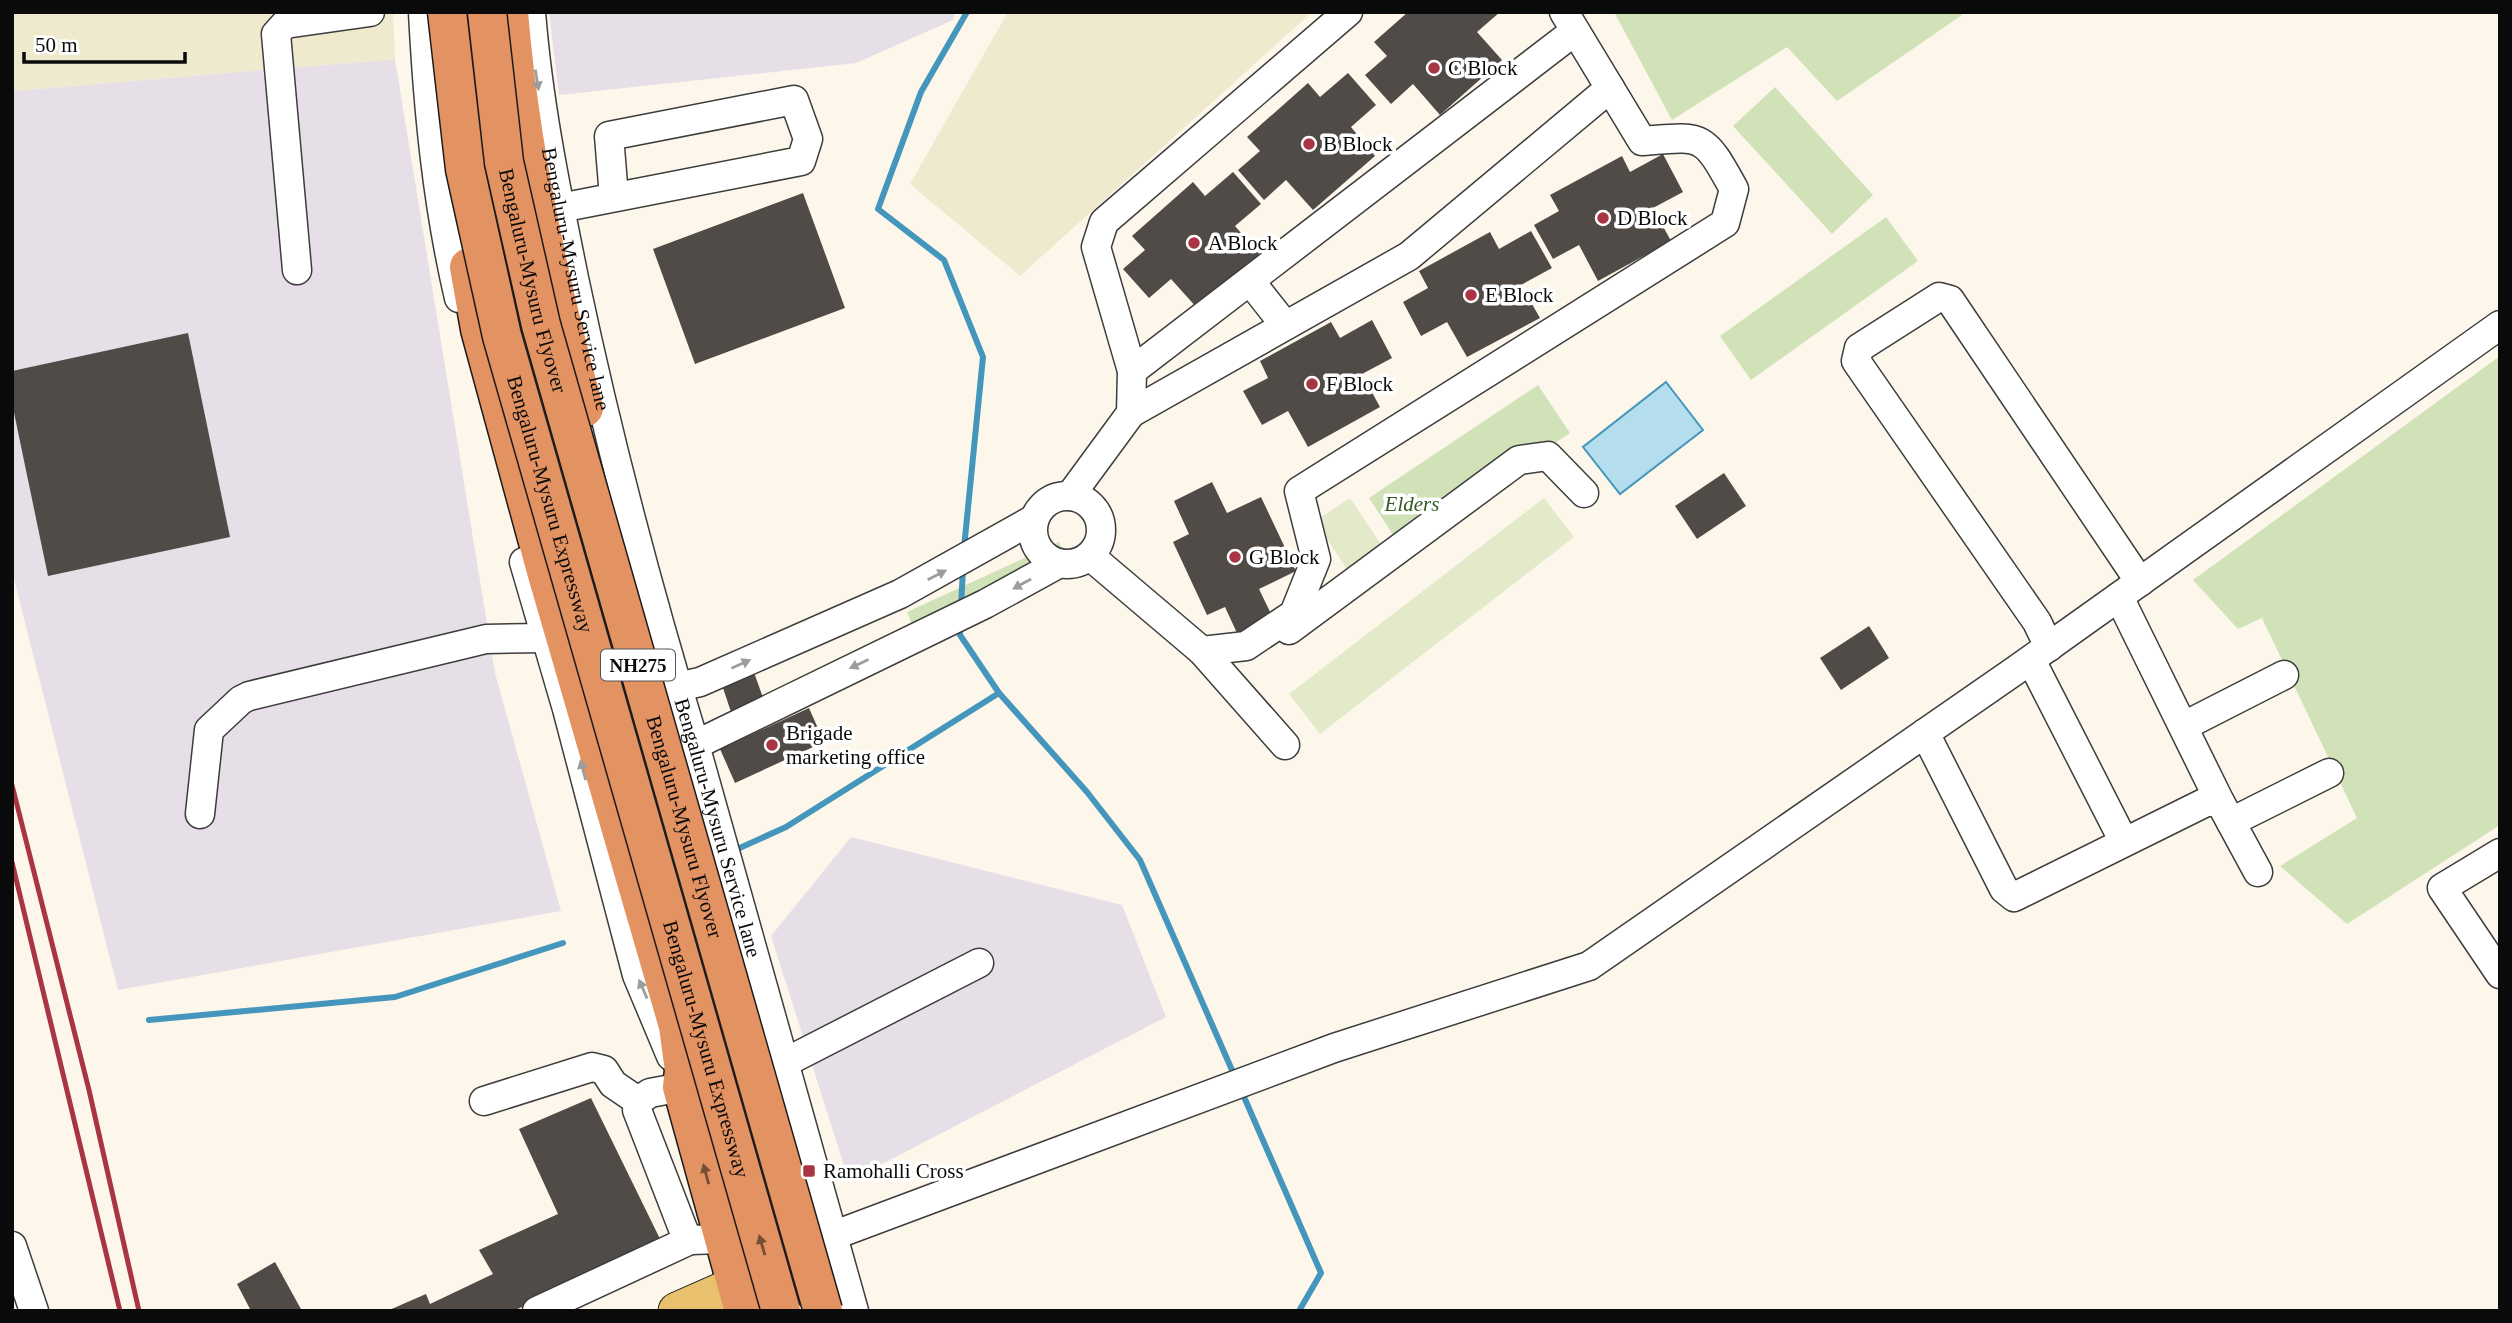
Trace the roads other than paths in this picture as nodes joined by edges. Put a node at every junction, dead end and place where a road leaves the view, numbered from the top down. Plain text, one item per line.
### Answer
1 (370, 12) edge
2 (423, 12) edge
3 (435, 12) edge
4 (447, 12) edge
5 (487, 12) edge
6 (509, 12) edge
7 (531, 12) edge
8 (1348, 12) edge
9 (1569, 22) edge
10 (1610, 88) junction
11 (524, 144) junction
12 (449, 155) junction
13 (614, 197) junction
14 (560, 208) junction
15 (297, 270) dead end
16 (1250, 281) junction
17 (1284, 324) junction
18 (2500, 325) edge
19 (1132, 371) junction
20 (1132, 413) junction
21 (1584, 493) dead end
22 (1070, 496) junction
23 (1034, 519) junction
24 (527, 537) junction
25 (1090, 556) junction
26 (1058, 564) junction
27 (2129, 589) junction
28 (888, 599) junction
29 (544, 638) junction
30 (1247, 646) junction
31 (892, 648) junction
32 (1202, 651) junction
33 (2040, 654) junction
34 (2284, 675) dead end
35 (677, 687) junction
36 (2184, 726) junction
37 (1926, 733) junction
38 (695, 745) junction
39 (1285, 745) dead end
40 (2329, 773) dead end
41 (2226, 812) junction
42 (201, 814) dead end
43 (2124, 842) junction
44 (2500, 853) edge
45 (2259, 872) dead end
46 (979, 963) dead end
47 (2500, 975) edge
48 (782, 1064) junction
49 (683, 1079) junction
50 (484, 1101) dead end
51 (638, 1101) junction
52 (832, 1236) junction
53 (707, 1239) junction
54 (12, 1246) edge
55 (740, 1298) edge
56 (34, 1311) edge
57 (537, 1311) edge
58 (677, 1311) edge
59 (781, 1311) edge
60 (823, 1311) edge
61 (837, 1311) edge
62 (854, 1311) edge

1 - 15 street
2 - 24 street, Bengaluru-Mysuru Expressway / NH275
3 - 12 highway, Bengaluru-Mysuru Expressway / NH275
59 -> 4 highway, Bengaluru-Mysuru Expressway / NH275, bridge
5 - 60 highway, Bengaluru-Mysuru Flyover / NH275, bridge
6 - 11 highway, NH275
7 -> 14 street, Bengaluru-Mysuru Service lane / NH275
8 - 19 street
9 - 10 street
9 - 16 street
10 - 17 street
10 - 30 street
11 - 12 highway
11 - 61 highway, NH275
12 - 24 highway, Bengaluru-Mysuru Expressway / NH275
13 - 13 street
13 - 14 street
14 - 35 street, Bengaluru-Mysuru Service lane / NH275
16 - 17 street
16 - 19 street
17 - 20 street
18 - 27 street
19 - 20 street
20 - 22 street
21 - 30 street
22 - 23 street
22 - 25 street
23 - 26 street
28 -> 23 street
24 - 29 street, Bengaluru-Mysuru Expressway / NH275
24 - 49 highway, Bengaluru-Mysuru Expressway / NH275
25 - 26 street
25 - 32 street
26 -> 31 street
27 - 33 street
27 - 33 street
27 - 36 street
28 - 31 street
35 -> 28 street
29 - 42 street
49 -> 29 street, Bengaluru-Mysuru Expressway / NH275
30 - 32 street
31 -> 38 street
32 - 39 street
33 - 37 street
33 - 43 street
34 - 36 street
35 - 38 street, Bengaluru-Mysuru Service lane / NH275
36 - 41 street
37 - 43 street
37 - 52 street
38 - 48 street, Bengaluru-Mysuru Service lane / NH275
40 - 41 street
41 - 43 street
41 - 45 street
44 - 47 street
46 - 48 street
48 - 52 street, Bengaluru-Mysuru Service lane / NH275
49 - 51 street
53 -> 49 highway, Bengaluru-Mysuru Expressway / NH275
50 - 51 street
51 - 53 street
52 - 62 street, Bengaluru-Mysuru Service lane / NH275
53 - 55 highway, Bengaluru-Mysuru Expressway / NH275
53 - 57 street
54 - 56 street
55 - 58 main road

